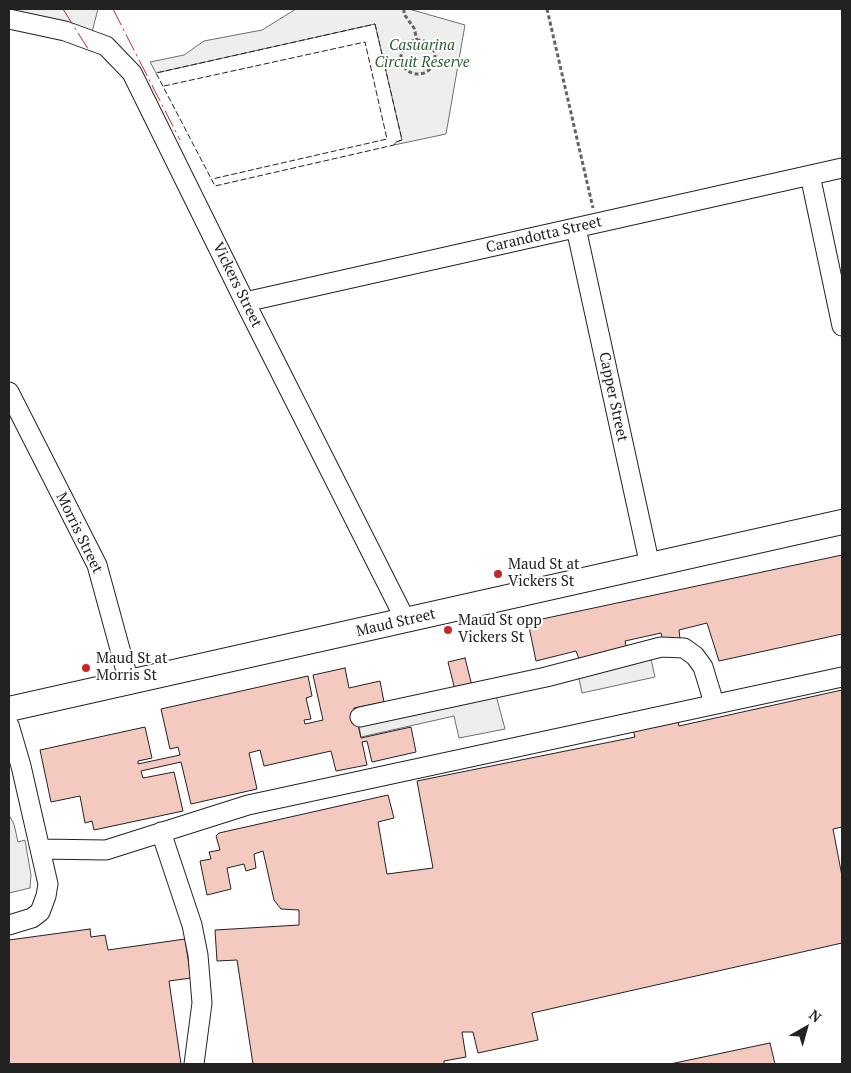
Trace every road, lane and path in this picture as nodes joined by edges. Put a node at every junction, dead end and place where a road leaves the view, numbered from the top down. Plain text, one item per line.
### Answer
1 (404, 9) edge
2 (547, 9) edge
3 (9, 20) edge
4 (417, 40) junction
5 (842, 168) edge
6 (810, 176) junction
7 (597, 223) junction
8 (576, 228) junction
9 (245, 302) junction
10 (842, 326) edge
11 (9, 392) edge
12 (842, 522) edge
13 (650, 566) junction
14 (406, 620) junction
15 (842, 677) edge
16 (129, 682) junction
17 (714, 703) junction
18 (9, 709) edge
19 (360, 716) dead end
20 (9, 725) edge
21 (161, 832) junction
22 (40, 850) junction
23 (9, 925) edge
24 (194, 1064) edge

1 - 4 path
2 - 7 path
3 - 9 street, Vickers Street
4 - 4 path
5 - 6 street, Carandotta Street
6 - 7 street, Carandotta Street
6 - 10 street
7 - 8 street, Carandotta Street
8 - 9 street, Carandotta Street
8 - 13 street, Capper Street
9 - 14 street, Vickers Street
11 - 16 street, Morris Street
12 - 13 main road, Maud Street
13 - 14 main road, Maud Street
14 - 16 main road, Maud Street
15 - 17 street
16 - 18 main road, Maud Street
17 - 19 street
17 - 21 street
20 - 22 street
21 - 22 street
21 - 24 street
22 - 23 street

